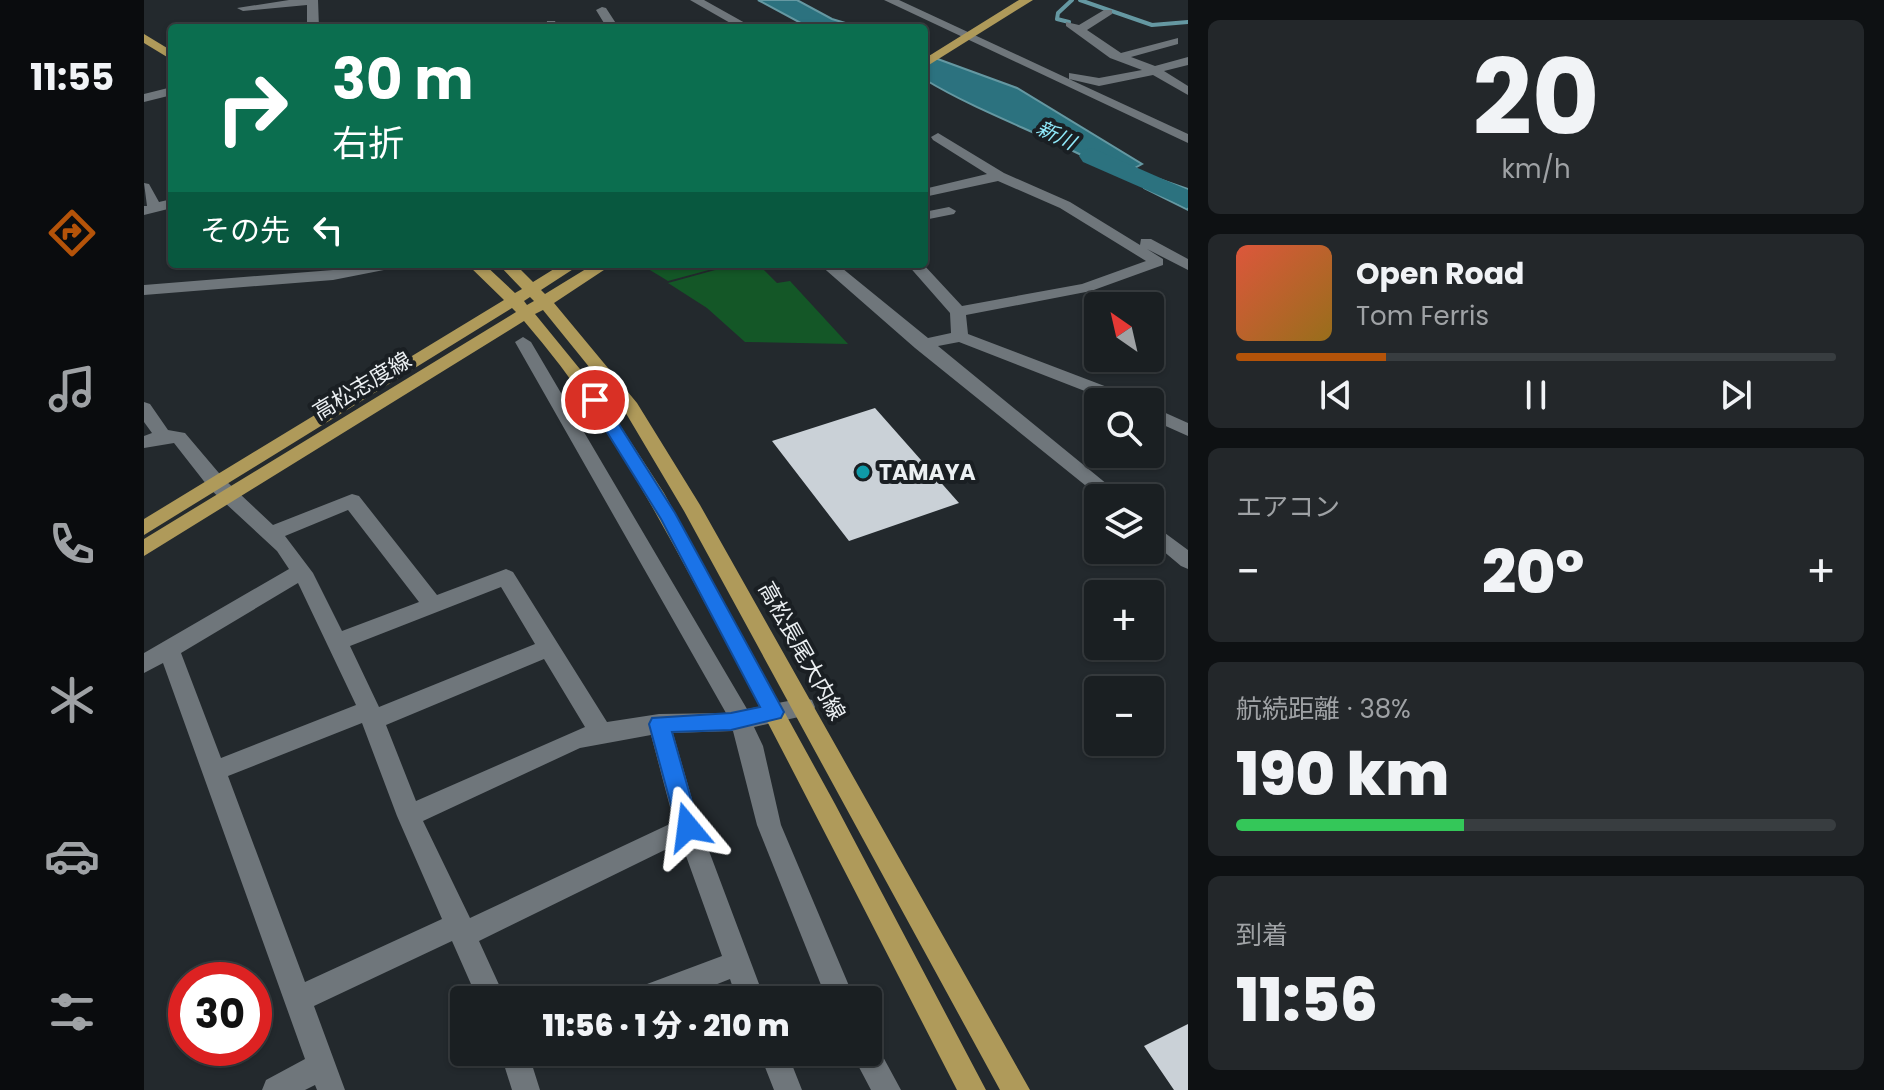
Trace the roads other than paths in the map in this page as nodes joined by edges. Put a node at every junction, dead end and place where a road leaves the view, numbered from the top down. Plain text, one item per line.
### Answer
1 (696, 0) edge
2 (890, 0) edge
3 (907, 0) edge
4 (1008, 0) edge
5 (1027, 0) edge
6 (312, 1) edge
7 (921, 2) dead end
8 (243, 8) dead end
9 (602, 10) dead end
10 (1108, 12) dead end
11 (144, 23) edge
12 (313, 24) edge
13 (611, 24) edge
14 (741, 24) edge
15 (961, 34) junction
16 (144, 38) edge
17 (168, 38) edge
18 (1174, 41) dead end
19 (928, 49) edge
20 (168, 53) edge
21 (1124, 57) junction
22 (928, 61) edge
23 (1188, 61) edge
24 (1023, 62) junction
25 (1155, 70) junction
26 (1188, 91) edge
27 (168, 92) edge
28 (144, 98) edge
29 (935, 134) edge
30 (1188, 139) edge
31 (999, 176) junction
32 (144, 187) edge
33 (928, 192) edge
34 (149, 209) edge
35 (949, 211) dead end
36 (928, 215) edge
37 (1188, 265) edge
38 (369, 268) edge
39 (481, 268) edge
40 (508, 268) edge
41 (568, 268) edge
42 (597, 268) edge
43 (832, 268) edge
44 (919, 268) edge
45 (144, 290) edge
46 (529, 302) junction
47 (958, 312) junction
48 (960, 337) junction
49 (523, 342) dead end
50 (921, 344) junction
51 (1093, 388) edge
52 (144, 408) edge
53 (1164, 419) edge
54 (1188, 430) edge
55 (154, 439) edge
56 (1096, 484) edge
57 (223, 490) junction
58 (144, 528) edge
59 (270, 534) junction
60 (1164, 541) edge
61 (144, 549) edge
62 (1188, 561) edge
63 (301, 571) junction
64 (433, 605) junction
65 (338, 642) junction
66 (550, 647) junction
67 (169, 649) junction
68 (144, 664) edge
69 (804, 707) junction
70 (774, 712) junction
71 (371, 715) junction
72 (740, 720) junction
73 (659, 724) junction
74 (601, 733) junction
75 (215, 771) junction
76 (409, 816) junction
77 (688, 827) junction
78 (461, 929) junction
79 (736, 964) junction
80 (486, 986) edge
81 (678, 986) edge
82 (745, 986) edge
83 (835, 986) edge
84 (300, 998) junction
85 (518, 1066) edge
86 (779, 1066) edge
87 (873, 1066) edge
88 (328, 1077) edge
89 (276, 1090) edge
90 (526, 1090) edge
91 (788, 1090) edge
92 (887, 1090) edge
93 (972, 1090) edge
94 (1016, 1090) edge

1 - 14 street
2 - 15 street
3 - 7 street
4 - 15 main road
5 - 15 main road
6 - 8 street
6 - 12 street
9 - 13 street
10 - 21 street
11 - 17 main road
15 - 19 main road
15 - 22 main road
15 - 24 street
16 - 20 main road
18 - 21 street
21 - 25 street
23 - 25 street
24 - 25 street
24 - 30 street
25 - 26 street
27 - 28 street
29 - 31 street
29 - 37 street
31 - 33 street
31 - 47 street
32 - 34 street
35 - 36 street
38 - 45 street
39 - 46 main road, 高松長尾大内線
40 - 46 main road, 高松長尾大内線
41 - 46 main road, 高松志度線
42 - 46 main road, 高松志度線
43 - 50 street
44 - 47 street
46 - 57 main road, 高松志度線
46 - 69 main road, 高松長尾大内線
46 - 70 main road, 高松長尾大内線
47 - 48 street
48 - 50 street
48 - 51 street
49 - 72 street
50 - 56 street
52 - 55 street
53 - 54 street
55 - 57 street
57 - 58 main road, 高松志度線
57 - 59 street
57 - 61 main road, 高松志度線
59 - 63 street
59 - 64 street
60 - 62 street
63 - 65 street
63 - 67 street
64 - 65 street
64 - 66 street
65 - 71 street
66 - 71 street
66 - 74 street
67 - 68 street
67 - 75 street
69 - 70 street
69 - 94 main road, 高松長尾大内線
70 - 72 street
70 - 93 main road, 高松長尾大内線
71 - 75 street
71 - 76 street
72 - 73 street
72 - 83 street
73 - 74 street
73 - 77 street
74 - 76 street
75 - 84 street
76 - 78 street
77 - 78 street
77 - 79 street
78 - 80 street
78 - 84 street
79 - 81 street
79 - 82 street
84 - 88 street
85 - 90 street
86 - 91 street
87 - 92 street
88 - 89 street

